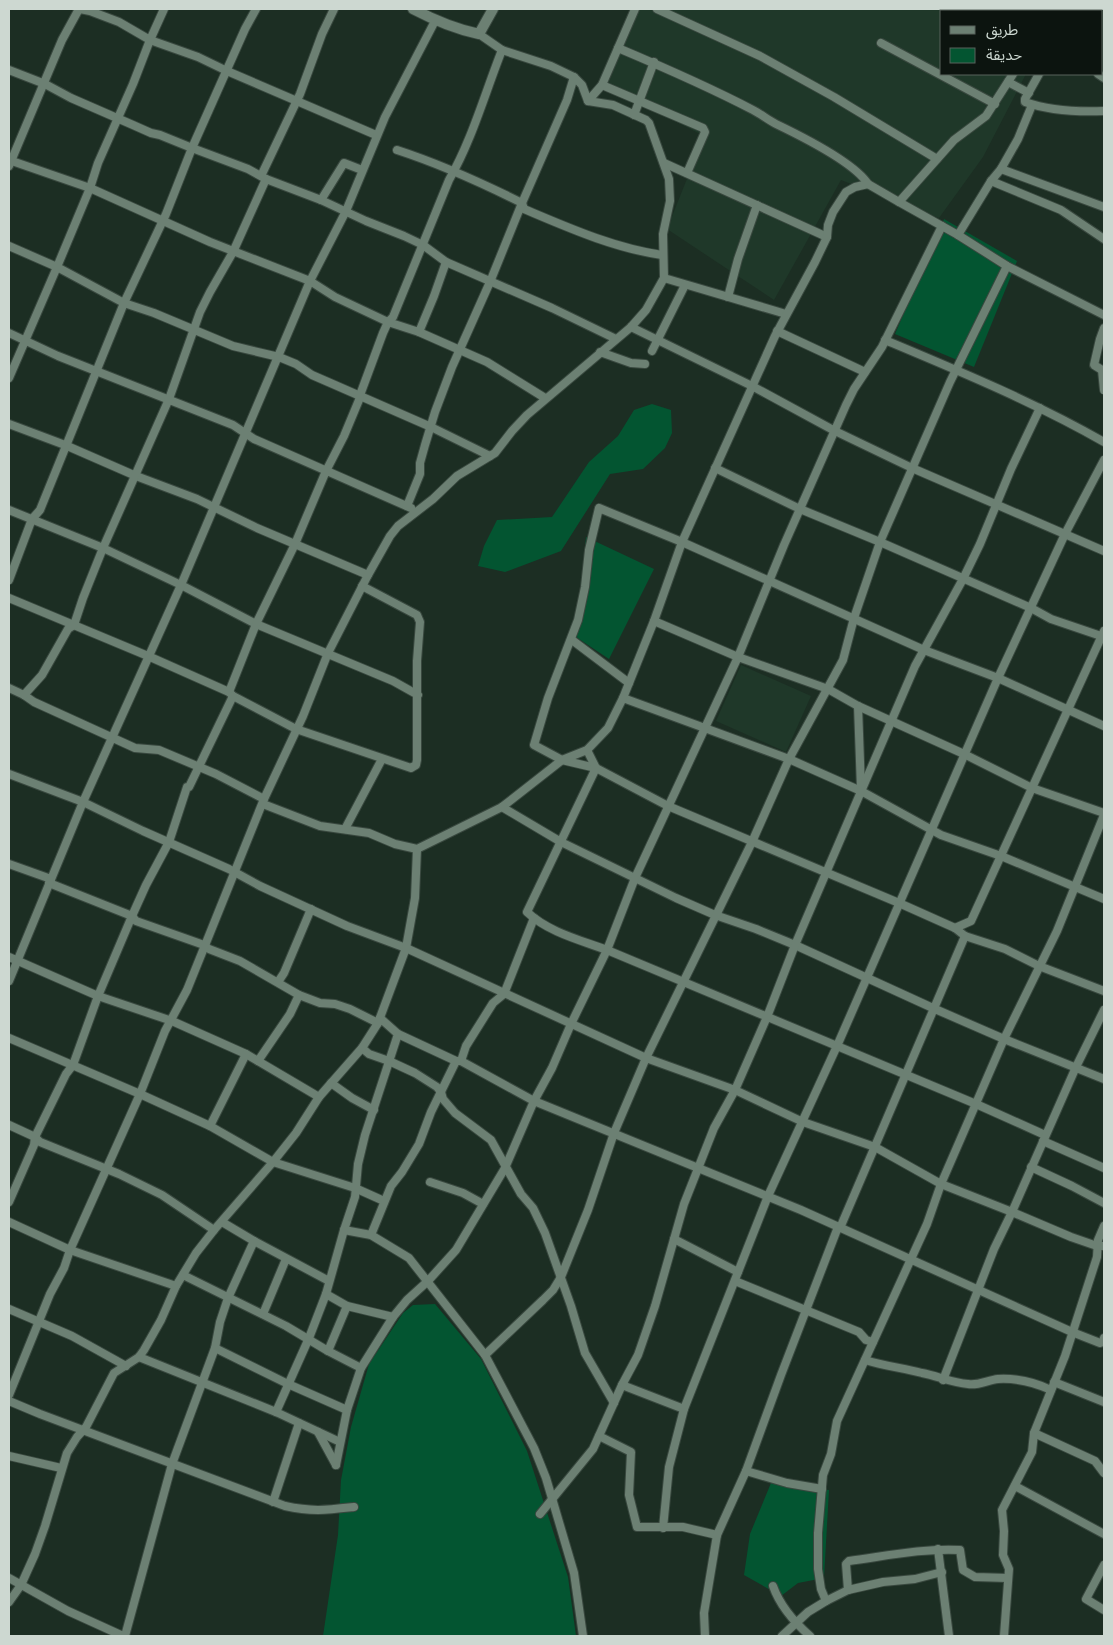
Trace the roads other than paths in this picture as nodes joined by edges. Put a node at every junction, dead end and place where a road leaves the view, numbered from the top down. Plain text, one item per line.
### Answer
1 (79, 9) edge
2 (164, 9) edge
3 (256, 9) edge
4 (334, 9) edge
5 (412, 9) edge
6 (494, 9) edge
7 (635, 9) edge
8 (658, 9) edge
9 (435, 21) junction
10 (479, 34) junction
11 (150, 40) junction
12 (881, 43) dead end
13 (618, 48) junction
14 (502, 50) junction
15 (654, 62) junction
16 (9, 70) edge
17 (227, 71) junction
18 (940, 72) edge
19 (946, 75) edge
20 (1012, 75) edge
21 (1038, 75) edge
22 (574, 77) junction
23 (1008, 82) junction
24 (44, 84) junction
25 (602, 85) junction
26 (1029, 93) junction
27 (640, 100) junction
28 (588, 101) junction
29 (297, 102) junction
30 (995, 104) junction
31 (1032, 105) junction
32 (1104, 111) edge
33 (634, 115) junction
34 (118, 118) junction
35 (376, 135) junction
36 (192, 148) junction
37 (398, 150) dead end
38 (937, 158) junction
39 (10, 162) edge
40 (664, 163) junction
41 (1001, 169) junction
42 (362, 170) junction
43 (454, 172) junction
44 (687, 173) junction
45 (263, 178) junction
46 (991, 181) junction
47 (868, 184) junction
48 (90, 188) junction
49 (1054, 188) junction
50 (321, 200) junction
51 (899, 202) junction
52 (522, 203) junction
53 (1048, 204) junction
54 (757, 206) junction
55 (1104, 207) edge
56 (346, 211) junction
57 (162, 222) junction
58 (942, 226) junction
59 (958, 234) junction
60 (827, 237) junction
61 (1104, 239) edge
62 (423, 245) junction
63 (9, 246) edge
64 (233, 252) junction
65 (662, 255) junction
66 (446, 262) junction
67 (1007, 266) junction
68 (57, 267) junction
69 (664, 278) junction
70 (310, 281) junction
71 (490, 282) junction
72 (684, 285) junction
73 (728, 297) junction
74 (124, 303) junction
75 (786, 314) junction
76 (1104, 315) edge
77 (388, 322) junction
78 (631, 327) junction
79 (1104, 328) edge
80 (194, 329) junction
81 (777, 331) junction
82 (419, 332) junction
83 (9, 333) edge
84 (616, 339) junction
85 (26, 340) junction
86 (885, 340) junction
87 (657, 341) junction
88 (459, 351) junction
89 (652, 351) dead end
90 (600, 352) junction
91 (278, 357) junction
92 (645, 364) dead end
93 (97, 370) junction
94 (956, 370) junction
95 (1103, 371) edge
96 (865, 372) junction
97 (9, 378) edge
98 (752, 386) junction
99 (1104, 390) edge
100 (360, 395) junction
101 (545, 398) junction
102 (169, 399) junction
103 (1040, 408) junction
104 (9, 424) edge
105 (432, 427) junction
106 (835, 431) junction
107 (245, 432) junction
108 (1104, 442) edge
109 (65, 445) junction
110 (490, 456) junction
111 (1104, 460) edge
112 (715, 468) junction
113 (912, 468) junction
114 (326, 471) junction
115 (136, 476) junction
116 (996, 505) junction
117 (407, 506) junction
118 (214, 508) junction
119 (800, 509) junction
120 (9, 510) edge
121 (416, 512) junction
122 (32, 519) junction
123 (1065, 534) junction
124 (682, 542) junction
125 (880, 542) junction
126 (295, 544) junction
127 (103, 548) junction
128 (1104, 550) edge
129 (368, 574) junction
130 (964, 579) junction
131 (9, 580) edge
132 (768, 582) junction
133 (181, 585) junction
134 (362, 586) junction
135 (9, 598) edge
136 (1031, 608) junction
137 (854, 618) junction
138 (654, 621) junction
139 (74, 624) junction
140 (256, 624) junction
141 (1103, 635) edge
142 (572, 640) junction
143 (924, 650) junction
144 (328, 653) junction
145 (148, 656) junction
146 (738, 657) junction
147 (998, 678) junction
148 (629, 683) junction
149 (9, 688) edge
150 (828, 690) junction
151 (231, 694) junction
152 (24, 695) junction
153 (418, 695) junction
154 (623, 698) junction
155 (858, 706) junction
156 (1068, 710) junction
157 (893, 721) junction
158 (1104, 726) edge
159 (704, 727) junction
160 (296, 729) junction
161 (112, 737) junction
162 (587, 750) junction
163 (964, 754) junction
164 (382, 759) junction
165 (789, 759) junction
166 (562, 760) junction
167 (197, 767) junction
168 (596, 768) junction
169 (9, 774) edge
170 (1032, 788) junction
171 (861, 791) junction
172 (264, 801) junction
173 (83, 802) junction
174 (668, 806) junction
175 (502, 807) junction
176 (1104, 814) edge
177 (345, 829) junction
178 (931, 829) junction
179 (169, 842) junction
180 (561, 842) junction
181 (752, 842) junction
182 (417, 849) junction
183 (1001, 856) junction
184 (9, 864) edge
185 (826, 872) junction
186 (235, 873) junction
187 (635, 878) junction
188 (50, 881) junction
189 (1076, 886) junction
190 (1104, 899) edge
191 (899, 903) junction
192 (310, 909) junction
193 (715, 915) junction
194 (132, 916) junction
195 (534, 918) junction
196 (955, 928) junction
197 (965, 936) junction
198 (204, 945) junction
199 (795, 945) junction
200 (406, 948) junction
201 (607, 950) junction
202 (9, 957) edge
203 (17, 961) junction
204 (1039, 966) junction
205 (867, 977) junction
206 (9, 981) edge
207 (278, 982) junction
208 (683, 982) junction
209 (1104, 991) edge
210 (504, 994) junction
211 (299, 995) junction
212 (98, 996) junction
213 (934, 1009) junction
214 (1104, 1010) edge
215 (767, 1018) junction
216 (172, 1020) junction
217 (379, 1021) junction
218 (570, 1024) junction
219 (398, 1034) junction
220 (9, 1038) edge
221 (1004, 1039) junction
222 (837, 1046) junction
223 (362, 1048) junction
224 (246, 1054) junction
225 (646, 1058) junction
226 (258, 1061) junction
227 (389, 1061) junction
228 (459, 1061) junction
229 (72, 1065) junction
230 (1076, 1067) junction
231 (906, 1076) junction
232 (1104, 1079) edge
233 (331, 1083) junction
234 (735, 1090) junction
235 (441, 1092) junction
236 (140, 1094) junction
237 (319, 1097) junction
238 (534, 1101) junction
239 (976, 1104) junction
240 (374, 1110) junction
241 (803, 1122) junction
242 (9, 1125) edge
243 (210, 1126) junction
244 (614, 1133) junction
245 (35, 1136) junction
246 (1044, 1138) junction
247 (875, 1147) junction
248 (273, 1162) junction
249 (1031, 1167) junction
250 (505, 1168) junction
251 (698, 1168) junction
252 (1104, 1168) edge
253 (106, 1169) junction
254 (430, 1182) dead end
255 (941, 1184) junction
256 (355, 1188) junction
257 (768, 1196) junction
258 (384, 1201) junction
259 (9, 1202) edge
260 (1104, 1203) edge
261 (483, 1204) junction
262 (1012, 1212) junction
263 (9, 1222) edge
264 (222, 1222) junction
265 (1104, 1226) edge
266 (839, 1227) junction
267 (214, 1230) junction
268 (344, 1230) junction
269 (370, 1236) junction
270 (674, 1239) junction
271 (254, 1241) junction
272 (1100, 1246) edge
273 (70, 1250) junction
274 (286, 1259) junction
275 (910, 1259) junction
276 (738, 1272) junction
277 (183, 1275) junction
278 (561, 1277) junction
279 (329, 1281) junction
280 (428, 1281) junction
281 (735, 1282) junction
282 (176, 1286) junction
283 (978, 1289) junction
284 (326, 1294) junction
285 (228, 1298) junction
286 (347, 1306) junction
287 (9, 1309) edge
288 (805, 1311) junction
289 (263, 1314) junction
290 (393, 1317) junction
291 (39, 1322) junction
292 (1072, 1332) junction
293 (309, 1338) junction
294 (1104, 1338) edge
295 (873, 1342) junction
296 (215, 1348) junction
297 (328, 1351) junction
298 (485, 1355) junction
299 (139, 1356) junction
300 (865, 1360) junction
301 (126, 1366) junction
302 (361, 1368) junction
303 (943, 1380) junction
304 (203, 1381) junction
305 (288, 1384) junction
306 (622, 1384) junction
307 (1052, 1386) junction
308 (9, 1395) edge
309 (9, 1401) edge
310 (1104, 1402) edge
311 (614, 1403) junction
312 (684, 1409) junction
313 (347, 1410) junction
314 (276, 1412) junction
315 (299, 1422) junction
316 (84, 1431) junction
317 (318, 1432) junction
318 (1034, 1433) junction
319 (599, 1436) junction
320 (340, 1442) junction
321 (9, 1456) edge
322 (172, 1464) junction
323 (61, 1468) junction
324 (746, 1471) junction
325 (1104, 1473) edge
326 (1015, 1486) junction
327 (822, 1489) junction
328 (551, 1500) junction
329 (273, 1502) junction
330 (354, 1507) dead end
331 (540, 1514) dead end
332 (663, 1528) junction
333 (1104, 1534) edge
334 (718, 1535) junction
335 (938, 1549) junction
336 (1104, 1565) edge
337 (942, 1572) junction
338 (9, 1578) edge
339 (1008, 1578) junction
340 (21, 1585) junction
341 (773, 1586) dead end
342 (848, 1590) junction
343 (826, 1601) junction
344 (9, 1602) edge
345 (1104, 1610) edge
346 (796, 1623) junction
347 (124, 1636) edge
348 (583, 1636) edge
349 (705, 1636) edge
350 (782, 1636) edge
351 (810, 1636) edge
352 (948, 1636) edge
353 (1004, 1636) edge

1 - 11 street
1 - 24 street
2 - 11 street
3 - 17 street
4 - 29 street
5 - 9 street
6 - 10 street
7 - 13 street
8 - 38 street
9 - 10 street
9 - 35 street
10 - 14 street
11 - 17 street
11 - 34 street
12 - 18 street
13 - 15 street
13 - 25 street
14 - 22 street
14 - 43 street
15 - 27 street
15 - 47 street
16 - 24 street
17 - 29 street
17 - 36 street
19 - 30 street
20 - 23 street
21 - 26 street
22 - 28 street
22 - 52 street
23 - 26 street
23 - 30 street
24 - 34 street
24 - 39 street
25 - 27 street
25 - 28 street
26 - 31 street
27 - 33 street
27 - 44 street
28 - 33 street
29 - 35 street
29 - 45 street
30 - 38 street
31 - 32 street
31 - 41 street
33 - 40 street
34 - 36 street
34 - 48 street
35 - 42 street
36 - 45 street
36 - 57 street
37 - 43 street
38 - 51 street
39 - 48 street
40 - 44 street
40 - 65 street
41 - 46 street
41 - 49 street
42 - 50 street
42 - 56 street
43 - 52 street
43 - 62 street
44 - 54 street
45 - 50 street
45 - 64 street
46 - 53 street
46 - 59 street
47 - 51 street
47 - 60 street
48 - 57 street
48 - 68 street
49 - 53 street
49 - 55 street
50 - 56 street
51 - 58 street
52 - 65 street
52 - 71 street
53 - 61 street
54 - 60 street
54 - 73 street
56 - 62 street
56 - 70 street
57 - 64 street
57 - 74 street
58 - 59 street
58 - 86 street
59 - 67 street
60 - 75 street
62 - 66 street
62 - 77 street
63 - 68 street
64 - 70 street
64 - 80 street
65 - 69 street
66 - 71 street
66 - 82 street
67 - 76 street
67 - 94 street
68 - 74 street
68 - 85 street
69 - 72 street
69 - 78 street
70 - 77 street
70 - 91 street
71 - 84 street
71 - 88 street
72 - 73 street
72 - 87 street
73 - 75 street
74 - 80 street
74 - 93 street
75 - 81 street
77 - 82 street
77 - 100 street
78 - 84 street
78 - 87 street
79 - 95 street
80 - 91 street
80 - 102 street
81 - 96 street
81 - 98 street
82 - 88 street
83 - 85 street
84 - 90 street
85 - 93 street
85 - 97 street
86 - 94 street
86 - 96 street
87 - 89 street
87 - 98 street
88 - 101 street
88 - 105 street
90 - 92 street
90 - 101 street
91 - 100 street
91 - 107 street
93 - 102 street
93 - 109 street
94 - 103 street
94 - 113 street
95 - 99 street
96 - 106 street
98 - 106 street
98 - 112 street
100 - 105 street
100 - 114 street
101 - 110 street
102 - 107 street
102 - 115 street
103 - 108 street
103 - 116 street
104 - 109 street
105 - 110 street
105 - 117 street
106 - 113 street
106 - 119 street
107 - 114 street
107 - 118 street
109 - 115 street
109 - 122 street
110 - 121 street
111 - 123 street
112 - 119 street
112 - 124 street
113 - 116 street
113 - 125 street
114 - 117 street
114 - 126 street
115 - 118 street
115 - 127 street
116 - 123 street
116 - 130 street
117 - 121 street
118 - 126 street
118 - 133 street
119 - 125 street
119 - 132 street
120 - 122 street
121 - 129 street
122 - 127 street
122 - 131 street
123 - 128 street
123 - 136 street
124 - 132 street
124 - 138 street
124 - 142 street
125 - 130 street
125 - 137 street
126 - 129 street
126 - 140 street
127 - 133 street
127 - 139 street
129 - 134 street
130 - 136 street
130 - 143 street
132 - 137 street
132 - 146 street
133 - 140 street
133 - 145 street
134 - 144 street
134 - 153 street
135 - 139 street
136 - 141 street
136 - 147 street
137 - 143 street
137 - 150 street
138 - 146 street
138 - 148 street
139 - 145 street
139 - 152 street
140 - 144 street
140 - 151 street
141 - 156 street
142 - 148 street
142 - 166 street
143 - 147 street
143 - 157 street
144 - 153 street
144 - 160 street
145 - 151 street
145 - 161 street
146 - 150 street
146 - 159 street
147 - 156 street
147 - 163 street
148 - 154 street
149 - 152 street
150 - 155 street
150 - 165 street
151 - 160 street
151 - 167 street
152 - 161 street
153 - 164 street
154 - 159 street
154 - 162 street
155 - 157 street
155 - 171 street
156 - 158 street
156 - 170 street
157 - 163 street
157 - 171 street
159 - 165 street
159 - 174 street
160 - 164 street
160 - 172 street
161 - 167 street
161 - 173 street
162 - 166 street
162 - 168 street
163 - 170 street
163 - 178 street
164 - 177 street
165 - 171 street
165 - 181 street
166 - 168 street
166 - 175 street
167 - 172 street
167 - 179 street
168 - 174 street
168 - 180 street
169 - 173 street
170 - 176 street
170 - 183 street
171 - 178 street
171 - 185 street
172 - 177 street
172 - 186 street
173 - 179 street
173 - 188 street
174 - 181 street
174 - 187 street
175 - 180 street
175 - 182 street
176 - 189 street
177 - 182 street
178 - 183 street
178 - 191 street
179 - 186 street
179 - 194 street
180 - 187 street
180 - 195 street
181 - 185 street
181 - 193 street
182 - 200 street
183 - 189 street
183 - 196 street
184 - 188 street
185 - 191 street
185 - 199 street
186 - 192 street
186 - 198 street
187 - 193 street
187 - 201 street
188 - 194 street
188 - 203 street
189 - 190 street
189 - 204 street
191 - 196 street
191 - 205 street
192 - 200 street
192 - 207 street
193 - 199 street
193 - 208 street
194 - 198 street
194 - 212 street
195 - 201 street
195 - 210 street
196 - 197 street
197 - 204 street
197 - 213 street
198 - 207 street
198 - 216 street
199 - 205 street
199 - 215 street
200 - 210 street
200 - 217 street
201 - 208 street
201 - 218 street
202 - 203 street
203 - 206 street
203 - 212 street
204 - 209 street
204 - 221 street
205 - 213 street
205 - 222 street
207 - 211 street
208 - 215 street
208 - 225 street
210 - 218 street
210 - 228 street
211 - 217 street
211 - 226 street
212 - 216 street
212 - 229 street
213 - 221 street
213 - 231 street
214 - 230 street
215 - 222 street
215 - 234 street
216 - 224 street
216 - 236 street
217 - 219 street
217 - 223 street
218 - 225 street
218 - 238 street
219 - 227 street
219 - 228 street
220 - 229 street
221 - 230 street
221 - 239 street
222 - 231 street
222 - 241 street
223 - 227 street
223 - 233 street
224 - 226 street
224 - 243 street
225 - 234 street
225 - 244 street
226 - 237 street
227 - 235 street
227 - 240 street
228 - 235 street
228 - 238 street
229 - 236 street
229 - 245 street
230 - 232 street
230 - 246 street
231 - 239 street
231 - 247 street
233 - 237 street
233 - 240 street
234 - 241 street
234 - 251 street
235 - 250 street
235 - 258 street
236 - 243 street
236 - 253 street
237 - 248 street
238 - 244 street
238 - 250 street
239 - 246 street
239 - 255 street
240 - 256 street
241 - 247 street
241 - 257 street
242 - 245 street
243 - 248 street
244 - 251 street
244 - 278 street
245 - 253 street
245 - 259 street
246 - 249 street
246 - 252 street
247 - 255 street
247 - 266 street
248 - 256 street
248 - 264 street
249 - 260 street
249 - 262 street
250 - 261 street
250 - 278 street
251 - 257 street
251 - 270 street
253 - 267 street
253 - 273 street
254 - 261 street
255 - 262 street
255 - 275 street
256 - 258 street
256 - 268 street
257 - 266 street
257 - 276 street
258 - 269 street
261 - 280 street
262 - 272 street
262 - 283 street
263 - 273 street
264 - 267 street
264 - 271 street
265 - 272 street
266 - 275 street
266 - 288 street
267 - 277 street
268 - 269 street
268 - 279 street
269 - 280 street
270 - 276 street
270 - 306 street
271 - 274 street
271 - 285 street
272 - 292 street
273 - 282 street
273 - 291 street
274 - 279 street
274 - 289 street
275 - 283 street
275 - 295 street
276 - 281 street
277 - 282 street
277 - 285 street
278 - 298 street
278 - 311 street
279 - 284 street
280 - 290 street
280 - 298 street
281 - 288 street
281 - 312 street
282 - 299 street
283 - 292 street
283 - 303 street
284 - 286 street
284 - 293 street
285 - 289 street
285 - 296 street
286 - 290 street
286 - 297 street
287 - 291 street
288 - 295 street
288 - 324 street
289 - 293 street
290 - 302 street
291 - 301 street
291 - 308 street
292 - 294 street
292 - 307 street
293 - 297 street
293 - 305 street
295 - 300 street
296 - 304 street
296 - 305 street
297 - 302 street
298 - 328 street
299 - 301 street
299 - 304 street
300 - 303 street
300 - 327 street
301 - 316 street
302 - 313 street
303 - 307 street
304 - 314 street
304 - 322 street
305 - 313 street
305 - 314 street
306 - 311 street
306 - 312 street
307 - 310 street
307 - 318 street
309 - 316 street
311 - 319 street
312 - 332 street
313 - 320 street
314 - 315 street
315 - 317 street
315 - 329 street
316 - 322 street
316 - 323 street
317 - 320 street
317 - 320 street
318 - 325 street
318 - 326 street
319 - 328 street
319 - 332 street
321 - 323 street
322 - 329 street
322 - 347 street
323 - 340 street
324 - 327 street
324 - 334 street
326 - 333 street
326 - 339 street
327 - 343 street
328 - 331 street
328 - 348 street
329 - 330 street
332 - 334 street
334 - 349 street
335 - 337 street
335 - 339 street
335 - 342 street
336 - 345 street
337 - 342 street
337 - 352 street
338 - 340 street
339 - 353 street
340 - 344 street
340 - 347 street
341 - 346 street
342 - 343 street
343 - 346 street
346 - 350 street
346 - 351 street

